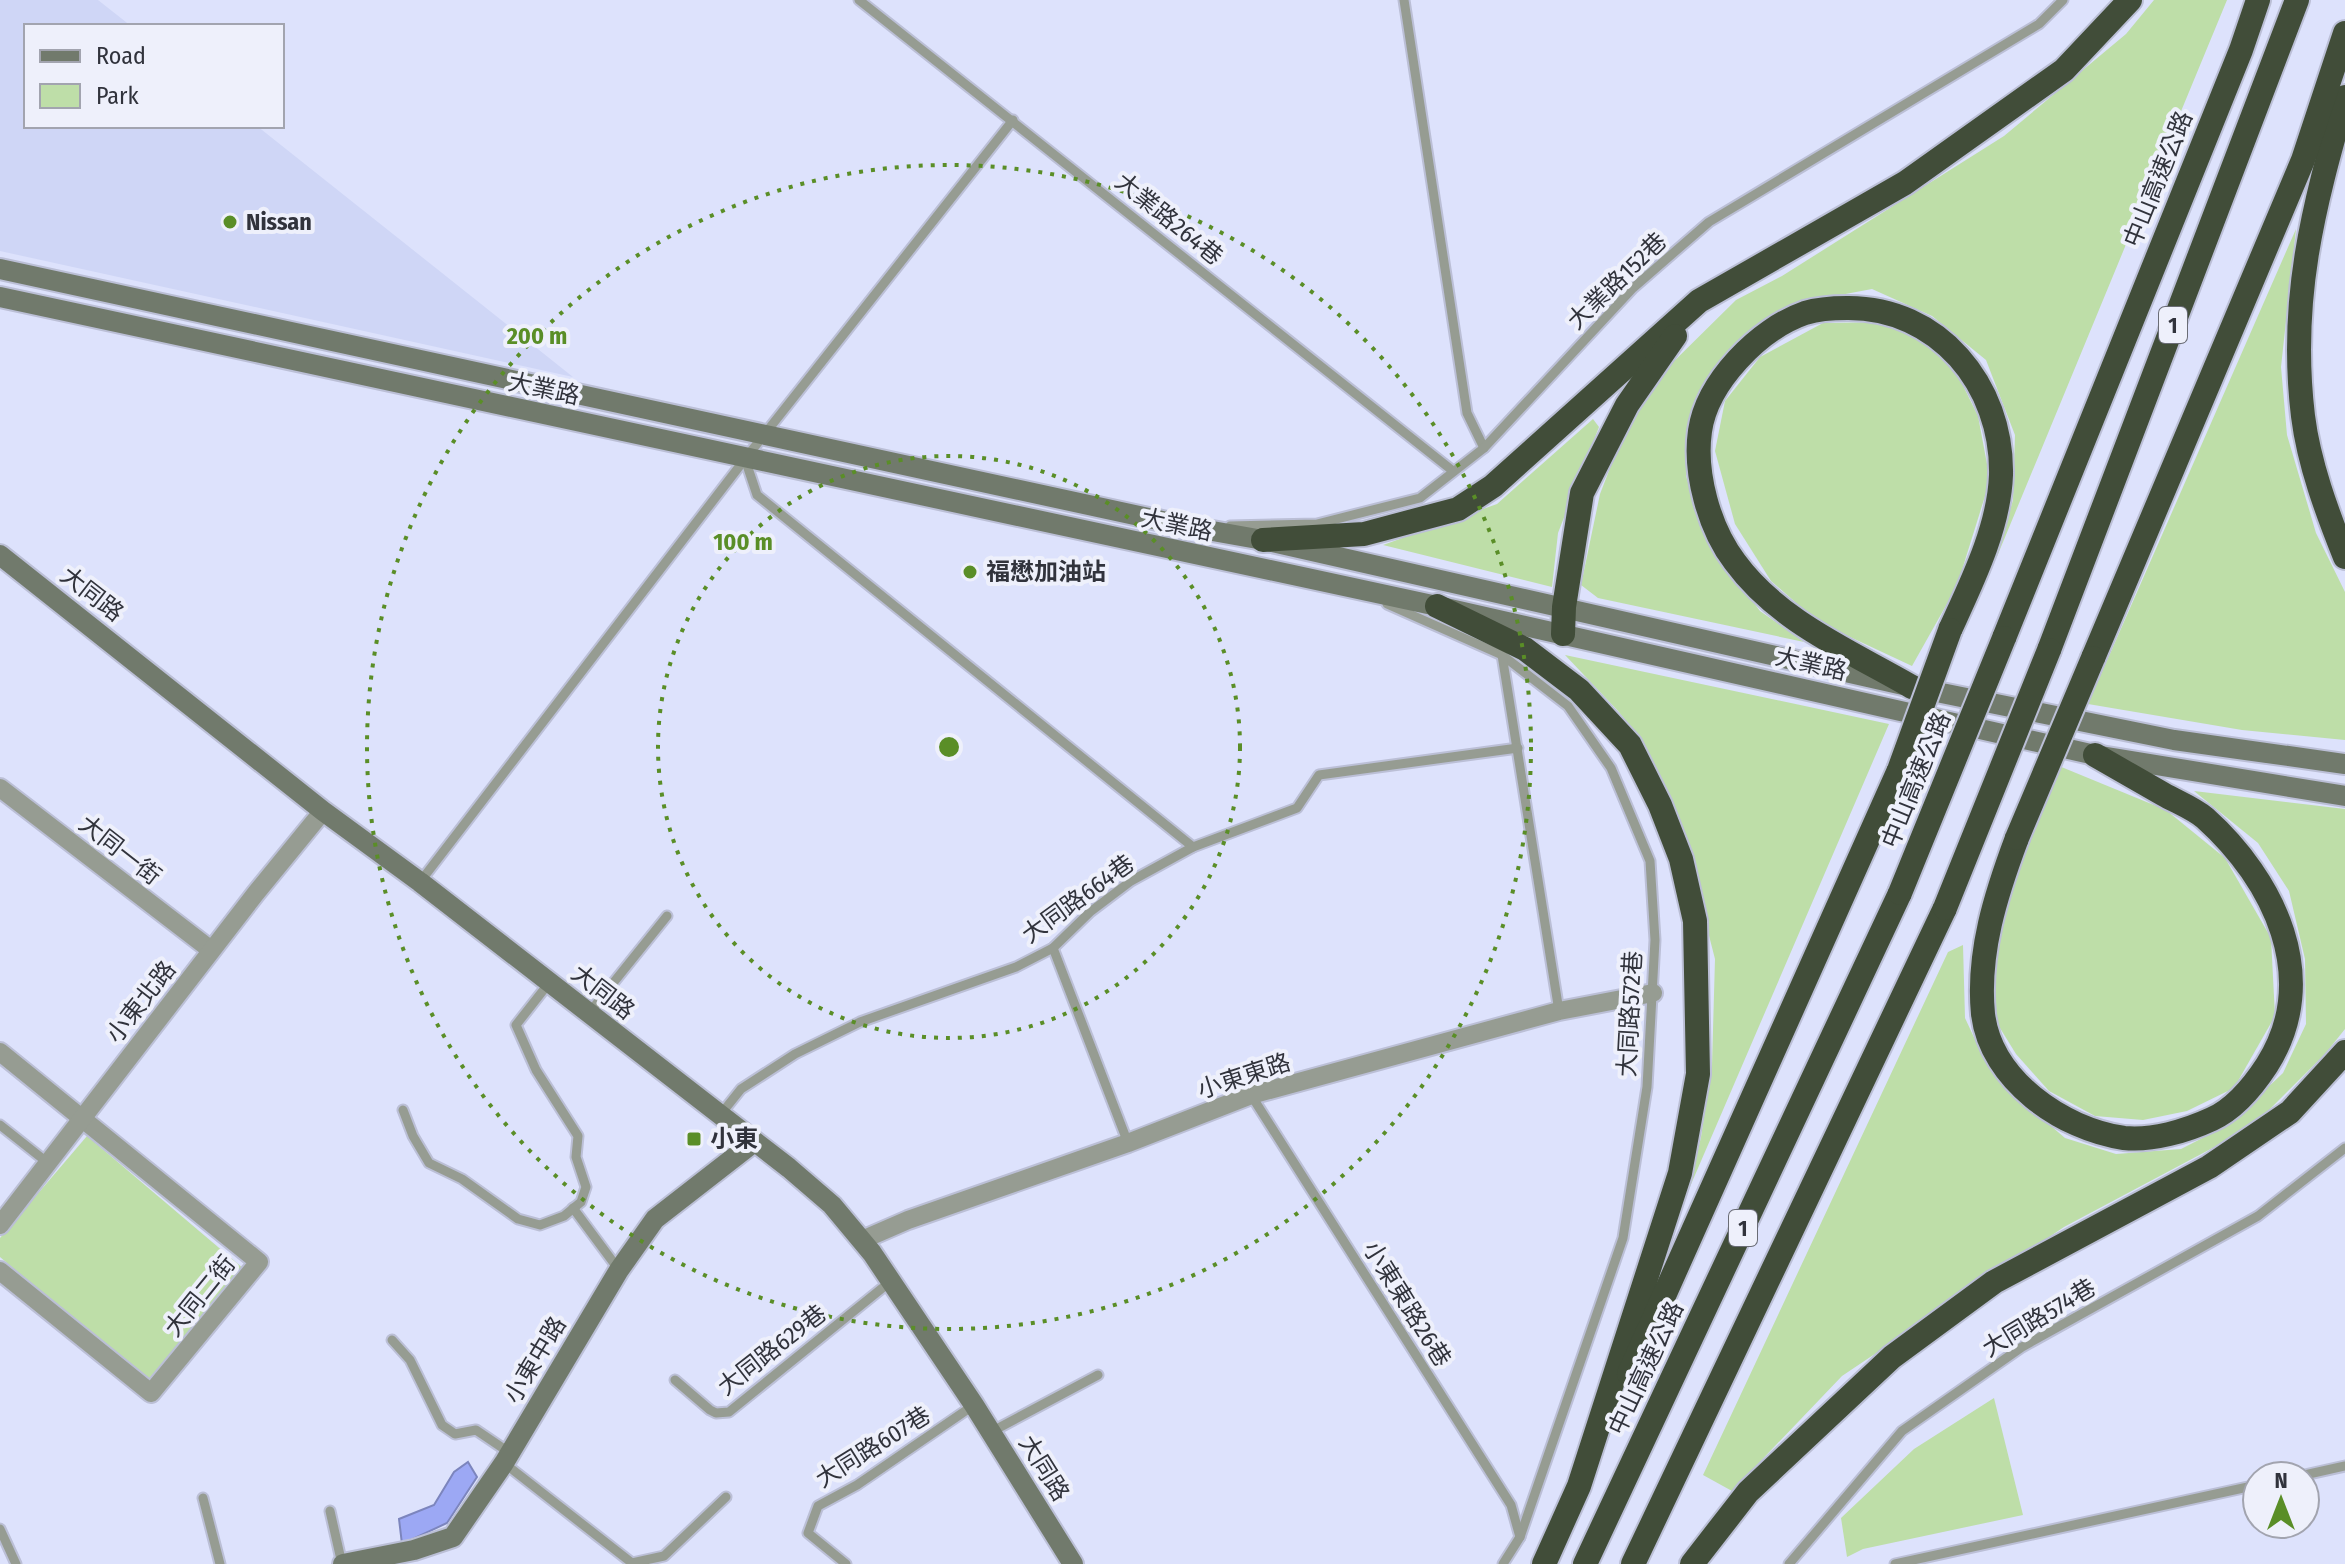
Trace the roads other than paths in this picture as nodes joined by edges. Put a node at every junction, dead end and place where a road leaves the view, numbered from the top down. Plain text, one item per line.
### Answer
1 (859, 0) edge
2 (1404, 0) edge
3 (2063, 0) edge
4 (2130, 0) edge
5 (2258, 0) edge
6 (2297, 0) edge
7 (2345, 33) edge
8 (2345, 97) edge
9 (1013, 120) junction
10 (0, 269) edge
11 (0, 297) edge
12 (1699, 301) junction
13 (557, 390) junction
14 (550, 417) junction
15 (765, 436) junction
16 (1484, 448) junction
17 (745, 459) junction
18 (1453, 471) junction
19 (1190, 527) junction
20 (1263, 540) junction
21 (0, 555) edge
22 (2345, 557) edge
23 (1357, 590) junction
24 (1437, 606) junction
25 (1564, 607) junction
26 (1563, 634) junction
27 (1502, 655) junction
28 (1912, 687) junction
29 (1518, 748) junction
30 (2095, 755) junction
31 (2345, 764) edge
32 (0, 788) edge
33 (2345, 796) edge
34 (323, 811) junction
35 (1193, 847) junction
36 (420, 882) junction
37 (667, 916) dead end
38 (1053, 948) junction
39 (211, 950) junction
40 (549, 983) junction
41 (1653, 993) junction
42 (1559, 1011) junction
43 (589, 1014) junction
44 (0, 1052) edge
45 (2345, 1052) edge
46 (2345, 1064) edge
47 (1251, 1095) junction
48 (403, 1110) dead end
49 (2290, 1112) junction
50 (719, 1116) junction
51 (82, 1119) junction
52 (0, 1125) edge
53 (754, 1142) junction
54 (1128, 1143) junction
55 (2345, 1148) edge
56 (48, 1163) junction
57 (573, 1208) junction
58 (0, 1225) edge
59 (862, 1240) junction
60 (619, 1270) junction
61 (0, 1271) edge
62 (891, 1281) junction
63 (392, 1340) dead end
64 (1098, 1375) dead end
65 (675, 1380) dead end
66 (974, 1405) junction
67 (991, 1432) junction
68 (507, 1458) junction
69 (2345, 1466) edge
70 (2321, 1471) edge
71 (1579, 1486) junction
72 (2241, 1488) edge
73 (726, 1497) dead end
74 (203, 1498) dead end
75 (330, 1511) dead end
76 (0, 1529) edge
77 (1520, 1537) junction
78 (16, 1564) edge
79 (220, 1564) edge
80 (342, 1564) edge
81 (632, 1564) edge
82 (846, 1564) edge
83 (1073, 1564) edge
84 (1503, 1564) edge
85 (1544, 1564) edge
86 (1585, 1564) edge
87 (1633, 1564) edge
88 (1692, 1564) edge
89 (1789, 1564) edge
90 (1895, 1564) edge

1 - 9 lane, 大業路264巷
2 - 16 lane
3 - 16 lane, 大業路152巷
4 - 12 highway
5 - 86 highway, 中山高速公路 / 1, bridge
6 - 87 highway, 1, bridge
7 - 30 highway, bridge
8 - 22 highway
9 - 15 lane
9 - 18 lane, 大業路264巷
10 - 13 main road, 大業路
11 - 14 main road, 大業路
12 - 20 highway
12 - 25 highway
13 - 14 main road
13 - 15 main road, 大業路
14 - 17 main road, 大業路
15 - 17 lane
15 - 19 main road, 大業路
16 - 18 lane, 大業路152巷
17 - 23 main road, 大業路
17 - 35 lane
17 - 36 lane
18 - 19 lane, 大業路152巷
19 - 20 main road, 大業路
20 - 25 main road, 大業路
21 - 34 main road, 大同路
23 - 24 main road, 大業路
23 - 27 lane, 大同路572巷
24 - 26 main road, 大業路
24 - 71 highway
25 - 26 highway
25 - 28 main road, 大業路
26 - 30 main road, 大業路
27 - 29 lane
27 - 41 lane, 大同路572巷
28 - 31 main road, 大業路
28 - 71 highway, bridge
29 - 35 lane, 大同路664巷
29 - 42 lane
30 - 33 main road, 大業路
32 - 39 street, 大同一街
34 - 36 main road, 大同路
34 - 39 street, 小東北路
35 - 38 lane, 大同路664巷
36 - 40 main road, 大同路
37 - 43 lane
38 - 50 lane, 大同路664巷
38 - 54 lane
39 - 51 street, 小東北路
40 - 43 main road, 大同路
40 - 57 lane
41 - 42 street, 小東東路
41 - 77 lane, 大同路572巷
42 - 47 street, 小東東路
43 - 50 main road, 大同路
44 - 51 street, 大同二街
45 - 49 highway
46 - 49 highway
47 - 54 street, 小東東路
47 - 77 lane, 小東東路26巷
48 - 57 lane
49 - 88 highway
50 - 53 main road, 大同路
51 - 56 street, 小東北路
51 - 61 street, 大同二街
52 - 56 lane
53 - 59 main road, 大同路
53 - 60 main road, 小東中路
54 - 59 street, 小東東路
55 - 89 lane, 大同路574巷
56 - 58 street, 小東北路
57 - 60 lane
59 - 62 main road, 大同路
60 - 68 main road, 小東中路
62 - 65 lane, 大同路629巷
62 - 66 main road, 大同路
63 - 68 lane
64 - 67 lane
66 - 67 main road, 大同路
66 - 82 lane, 大同路607巷
67 - 83 main road, 大同路
68 - 80 main road, 小東中路
68 - 81 lane
69 - 70 lane
71 - 85 highway
72 - 90 lane
73 - 81 lane
74 - 79 lane
75 - 80 lane
76 - 78 lane
77 - 84 lane, 大同路572巷

